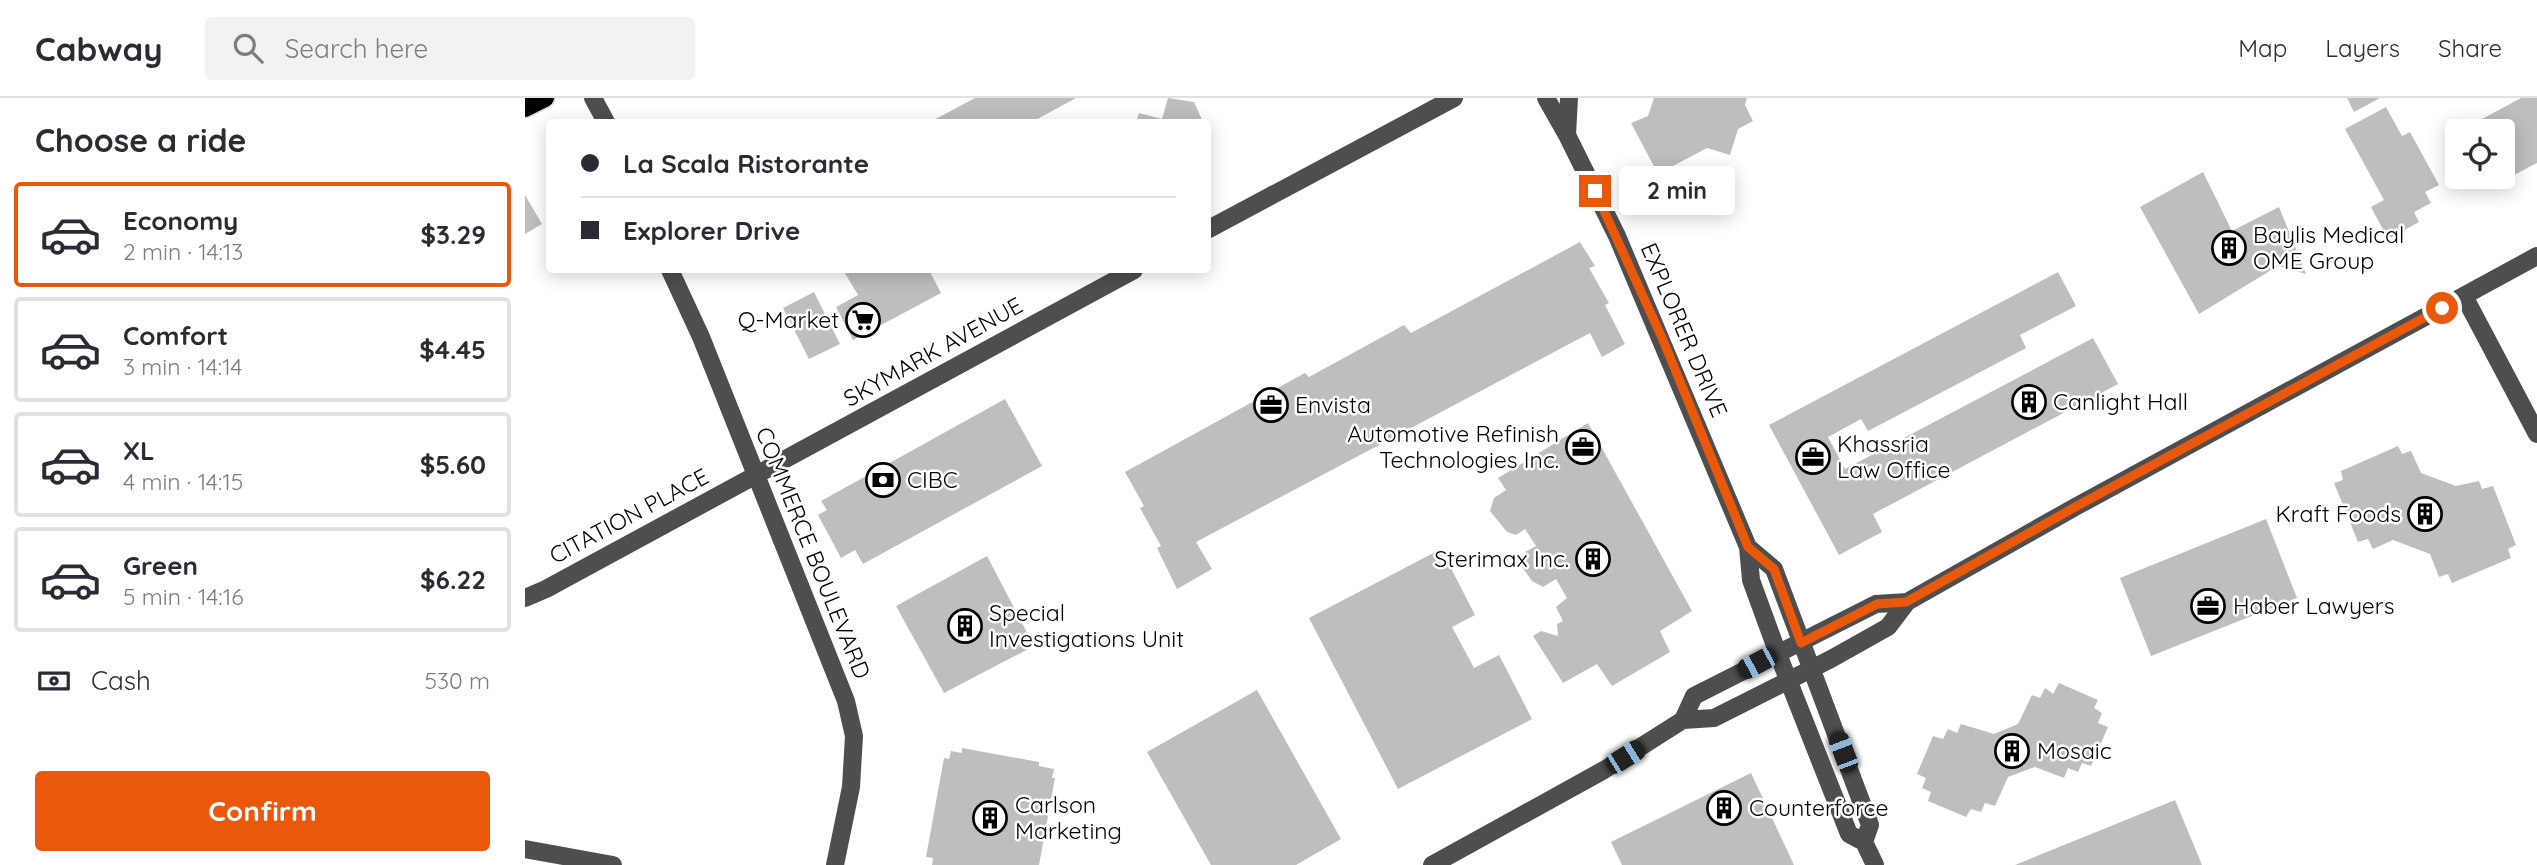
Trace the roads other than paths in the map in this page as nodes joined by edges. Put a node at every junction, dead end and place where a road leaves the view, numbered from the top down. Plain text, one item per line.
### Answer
1 (545, 98) edge
2 (593, 98) edge
3 (1454, 98) edge
4 (1546, 98) edge
5 (1569, 98) edge
6 (525, 108) edge
7 (604, 119) edge
8 (1567, 135) junction
9 (1211, 228) edge
10 (2537, 256) edge
11 (671, 273) edge
12 (1128, 273) edge
13 (2464, 296) junction
14 (2537, 434) edge
15 (756, 476) junction
16 (1748, 547) junction
17 (525, 598) edge
18 (1906, 602) junction
19 (1801, 643) junction
20 (1778, 654) junction
21 (1811, 668) junction
22 (1789, 679) junction
23 (1683, 720) junction
24 (1864, 842) junction
25 (525, 849) edge
26 (613, 865) edge
27 (835, 865) edge
28 (1432, 865) edge
29 (1875, 865) edge

1 - 6 main road
2 - 7 street
3 - 9 street
4 - 8 street, EXPLORER DRIVE
5 - 8 street, EXPLORER DRIVE
8 - 16 street, EXPLORER DRIVE
10 - 13 street
11 - 15 street, COMMERCE BOULEVARD
12 - 15 street, SKYMARK AVENUE
13 - 14 street
13 - 18 street
15 - 17 street, CITATION PLACE
15 - 27 street, COMMERCE BOULEVARD
16 - 19 street, EXPLORER DRIVE
16 - 20 street, EXPLORER DRIVE
18 - 19 street
18 - 21 street
19 - 20 street
19 - 21 street, EXPLORER DRIVE
20 - 22 street, EXPLORER DRIVE
20 - 23 street
21 - 22 street
21 - 24 street, EXPLORER DRIVE
22 - 23 street
22 - 24 street, EXPLORER DRIVE
23 - 28 street
24 - 29 street, EXPLORER DRIVE
25 - 26 street

